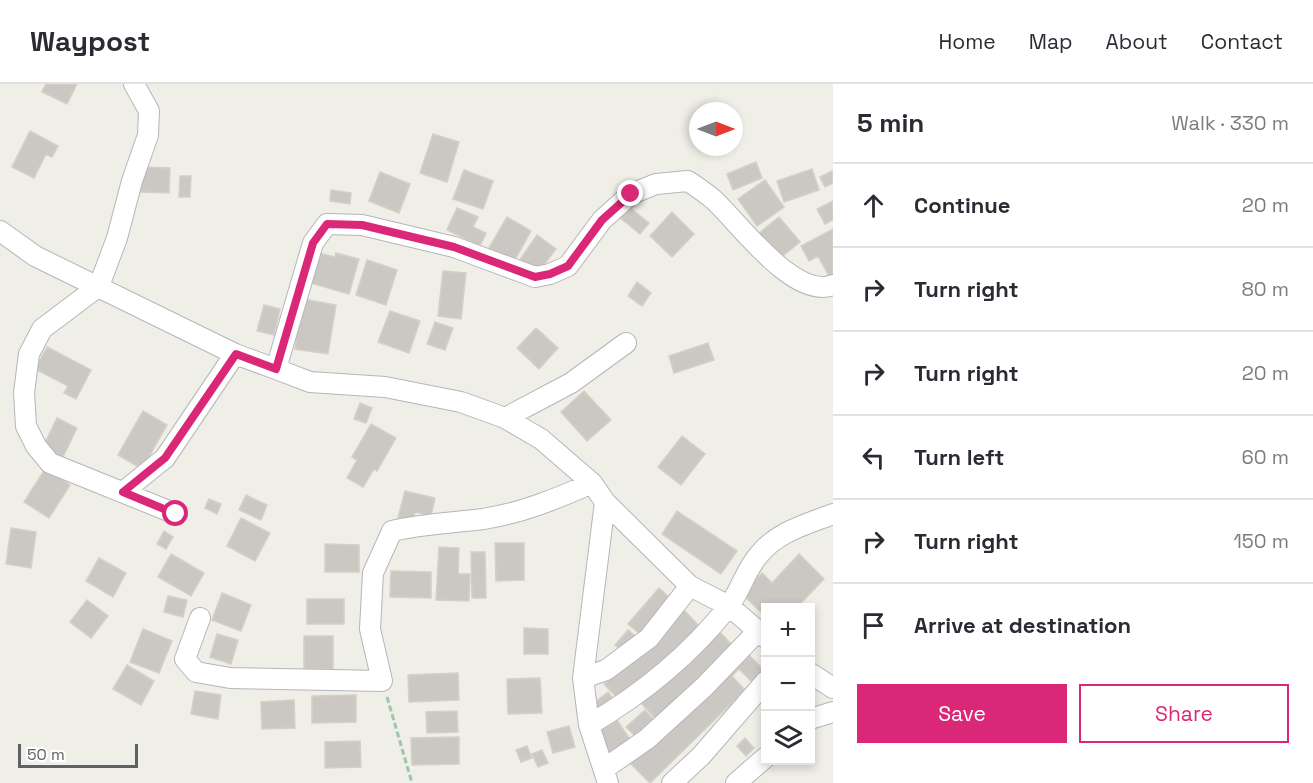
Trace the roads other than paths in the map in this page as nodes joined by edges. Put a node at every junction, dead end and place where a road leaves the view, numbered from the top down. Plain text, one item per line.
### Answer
1 (134, 84) edge
2 (0, 231) edge
3 (833, 285) edge
4 (99, 286) junction
5 (626, 343) dead end
6 (236, 354) junction
7 (276, 369) junction
8 (505, 418) junction
9 (592, 483) junction
10 (123, 492) junction
11 (605, 502) junction
12 (176, 514) dead end
13 (833, 514) edge
14 (690, 586) junction
15 (729, 606) junction
16 (200, 618) dead end
17 (761, 634) edge
18 (761, 636) edge
19 (815, 676) edge
20 (583, 678) junction
21 (761, 686) edge
22 (833, 688) edge
23 (833, 712) edge
24 (815, 717) edge
25 (589, 725) junction
26 (761, 761) edge
27 (606, 776) edge
28 (672, 783) edge
29 (736, 783) edge

1 - 4 street
2 - 4 street
3 - 7 street
4 - 6 street
4 - 10 street
5 - 8 street
6 - 7 street
6 - 10 street
7 - 8 street
8 - 9 street
9 - 11 street
9 - 16 street
10 - 12 street
11 - 14 street
11 - 20 street
13 - 15 street
14 - 15 street
14 - 20 street
15 - 17 street
15 - 25 street
18 - 27 street
19 - 22 street
20 - 25 street
21 - 28 street
23 - 24 street
25 - 27 street
26 - 29 street

